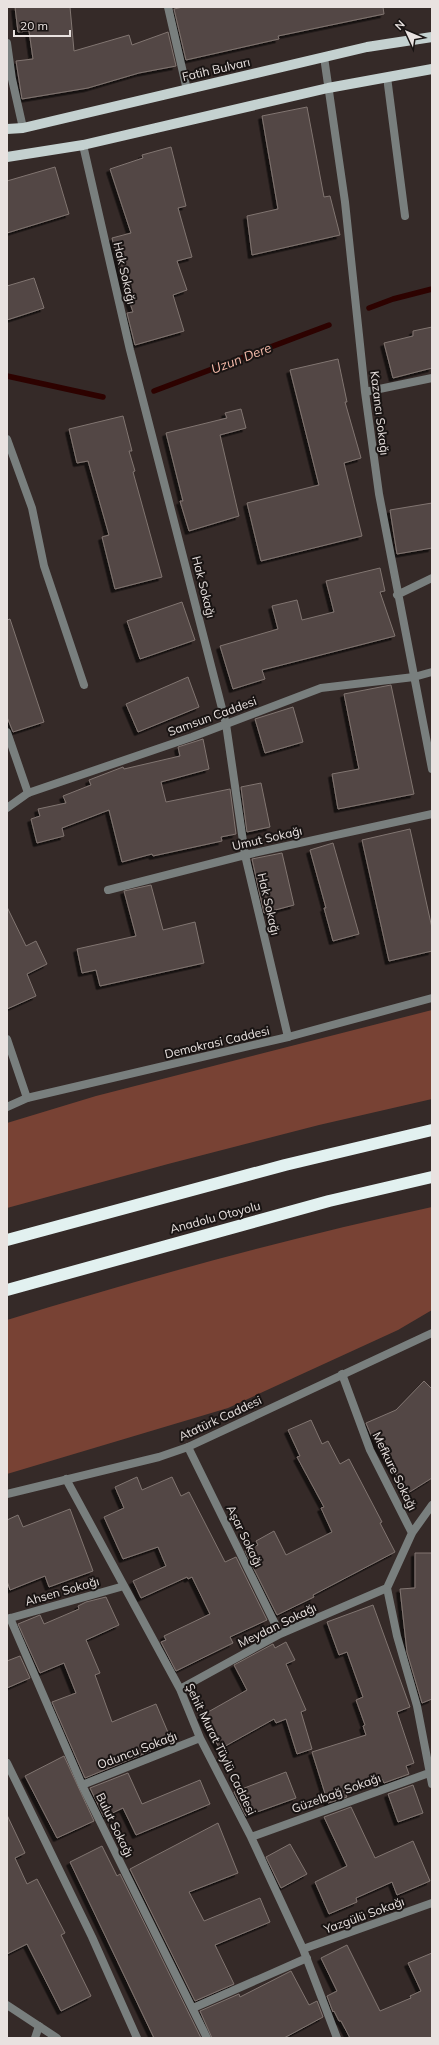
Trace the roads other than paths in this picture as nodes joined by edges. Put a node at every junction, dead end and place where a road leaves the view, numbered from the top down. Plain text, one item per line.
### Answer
1 (168, 7) edge
2 (432, 37) edge
3 (7, 43) edge
4 (324, 57) junction
5 (432, 69) edge
6 (387, 77) junction
7 (328, 88) junction
8 (187, 90) junction
9 (23, 128) junction
10 (7, 129) edge
11 (83, 145) junction
12 (7, 157) edge
13 (405, 216) dead end
14 (432, 378) edge
15 (365, 392) junction
16 (7, 439) edge
17 (432, 578) edge
18 (397, 595) junction
19 (432, 672) edge
20 (414, 677) junction
21 (84, 685) dead end
22 (226, 724) junction
23 (7, 732) edge
24 (432, 769) edge
25 (28, 793) junction
26 (7, 808) edge
27 (432, 814) edge
28 (245, 855) junction
29 (108, 890) dead end
30 (432, 998) edge
31 (288, 1037) junction
32 (7, 1039) edge
33 (27, 1098) junction
34 (7, 1107) edge
35 (432, 1130) edge
36 (432, 1177) edge
37 (7, 1240) edge
38 (7, 1290) edge
39 (432, 1333) edge
40 (342, 1374) junction
41 (188, 1447) junction
42 (66, 1479) junction
43 (7, 1494) edge
44 (432, 1504) edge
45 (412, 1533) junction
46 (124, 1586) junction
47 (387, 1588) junction
48 (9, 1619) edge
49 (280, 1634) junction
50 (180, 1689) junction
51 (200, 1738) junction
52 (7, 1763) edge
53 (429, 1773) junction
54 (432, 1784) edge
55 (82, 1785) junction
56 (251, 1837) junction
57 (432, 1902) edge
58 (303, 1949) junction
59 (307, 1958) junction
60 (7, 2005) edge
61 (193, 2008) junction
62 (39, 2026) junction
63 (35, 2038) edge
64 (57, 2038) edge
65 (137, 2038) edge
66 (208, 2038) edge
67 (336, 2038) edge

1 - 8 street
2 - 4 main road, Fatih Bulvarı
3 - 9 street
4 - 7 street, Kazancı Sokağı
4 - 8 main road, Fatih Bulvarı
5 - 6 main road
6 - 7 main road
6 - 13 street
7 - 11 main road
7 - 15 street, Kazancı Sokağı
8 - 9 main road, Fatih Bulvarı
9 - 10 main road, Fatih Bulvarı
11 - 12 main road
11 - 22 street, Hak Sokağı
14 - 15 street
15 - 18 street, Kazancı Sokağı
16 - 21 street
17 - 18 street
18 - 20 street, Kazancı Sokağı
19 - 20 street, Samsun Caddesi
20 - 22 street, Samsun Caddesi
20 - 24 street, Kazancı Sokağı
22 - 25 street, Samsun Caddesi
22 - 28 street, Hak Sokağı
23 - 25 street
25 - 26 street, Samsun Caddesi
27 - 28 street, Umut Sokağı
28 - 29 street, Umut Sokağı
28 - 31 street, Hak Sokağı
30 - 31 street, Demokrasi Caddesi
31 - 33 street, Demokrasi Caddesi
32 - 33 street
33 - 34 street, Demokrasi Caddesi
35 - 37 highway
36 - 38 highway, Anadolu Otoyolu
39 - 40 street, Atatürk Caddesi
40 - 41 street, Atatürk Caddesi
40 - 45 street, Mefkure Sokağı
41 - 42 street, Atatürk Caddesi
41 - 49 street, Aşar Sokağı
42 - 43 street, Atatürk Caddesi
42 - 46 street, Şehit Murat Tüylü Caddesi
44 - 45 street
45 - 47 street
46 - 48 street, Ahsen Sokağı
46 - 50 street, Şehit Murat Tüylü Caddesi
47 - 49 street, Meydan Sokağı
47 - 53 street
48 - 55 street, Bulut Sokağı
49 - 50 street, Meydan Sokağı
50 - 51 street, Şehit Murat Tüylü Caddesi
51 - 55 street, Oduncu Sokağı
51 - 56 street, Şehit Murat Tüylü Caddesi
52 - 65 street
53 - 54 street
53 - 56 street, Güzelbağ Sokağı
55 - 61 street, Bulut Sokağı
56 - 58 street, Şehit Murat Tüylü Caddesi
57 - 58 street, Yazgülü Sokağı
58 - 59 street, Şehit Murat Tüylü Caddesi
59 - 61 street
59 - 67 street, Şehit Murat Tüylü Caddesi
60 - 62 street
61 - 66 street, Bulut Sokağı
62 - 63 street
62 - 64 street

